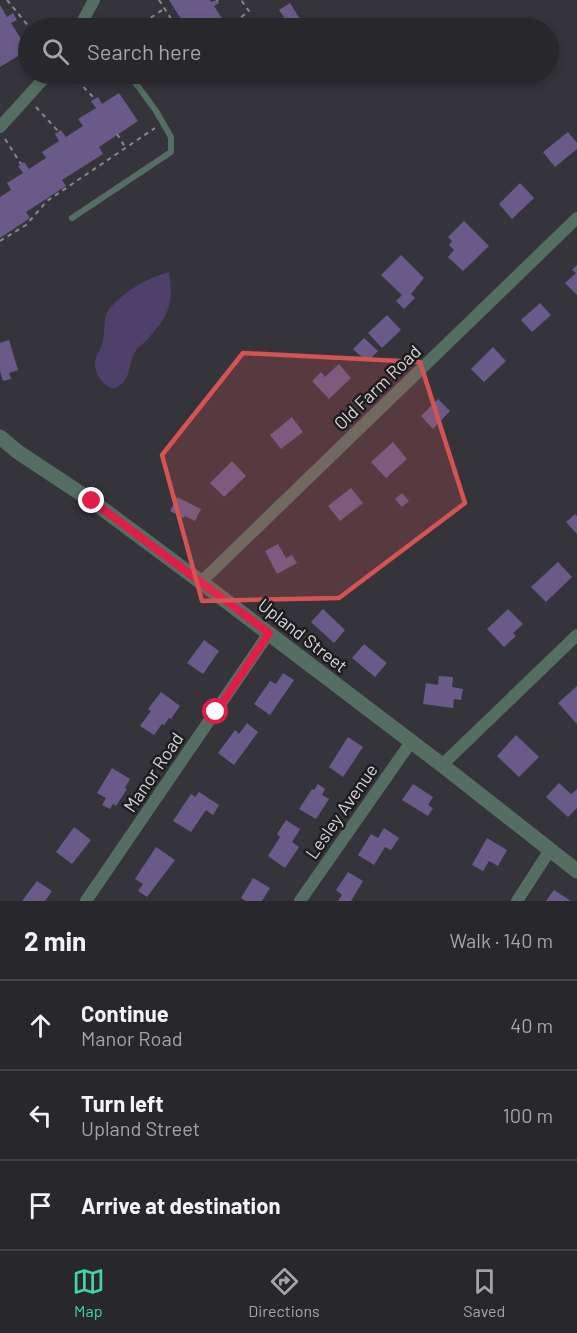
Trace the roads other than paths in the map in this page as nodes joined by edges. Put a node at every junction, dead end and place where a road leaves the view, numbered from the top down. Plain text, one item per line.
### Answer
1 (94, 0) edge
2 (85, 18) edge
3 (40, 84) edge
4 (136, 84) edge
5 (2, 133) edge
6 (72, 218) dead end
7 (577, 218) edge
8 (0, 437) edge
9 (201, 582) junction
10 (269, 633) junction
11 (577, 634) edge
12 (411, 742) junction
13 (442, 765) junction
14 (550, 850) junction
15 (577, 871) edge
16 (86, 901) edge
17 (300, 901) edge
18 (517, 901) edge

1 - 2 street
3 - 5 street
4 - 6 lane
7 - 9 street, Old Farm Road
8 - 9 street, Upland Street
9 - 10 street, Upland Street
10 - 12 street, Upland Street
10 - 16 street, Manor Road
11 - 13 street
12 - 13 street, Upland Street
12 - 17 street, Lesley Avenue
13 - 14 street, Upland Street
14 - 15 street, Upland Street
14 - 18 street

